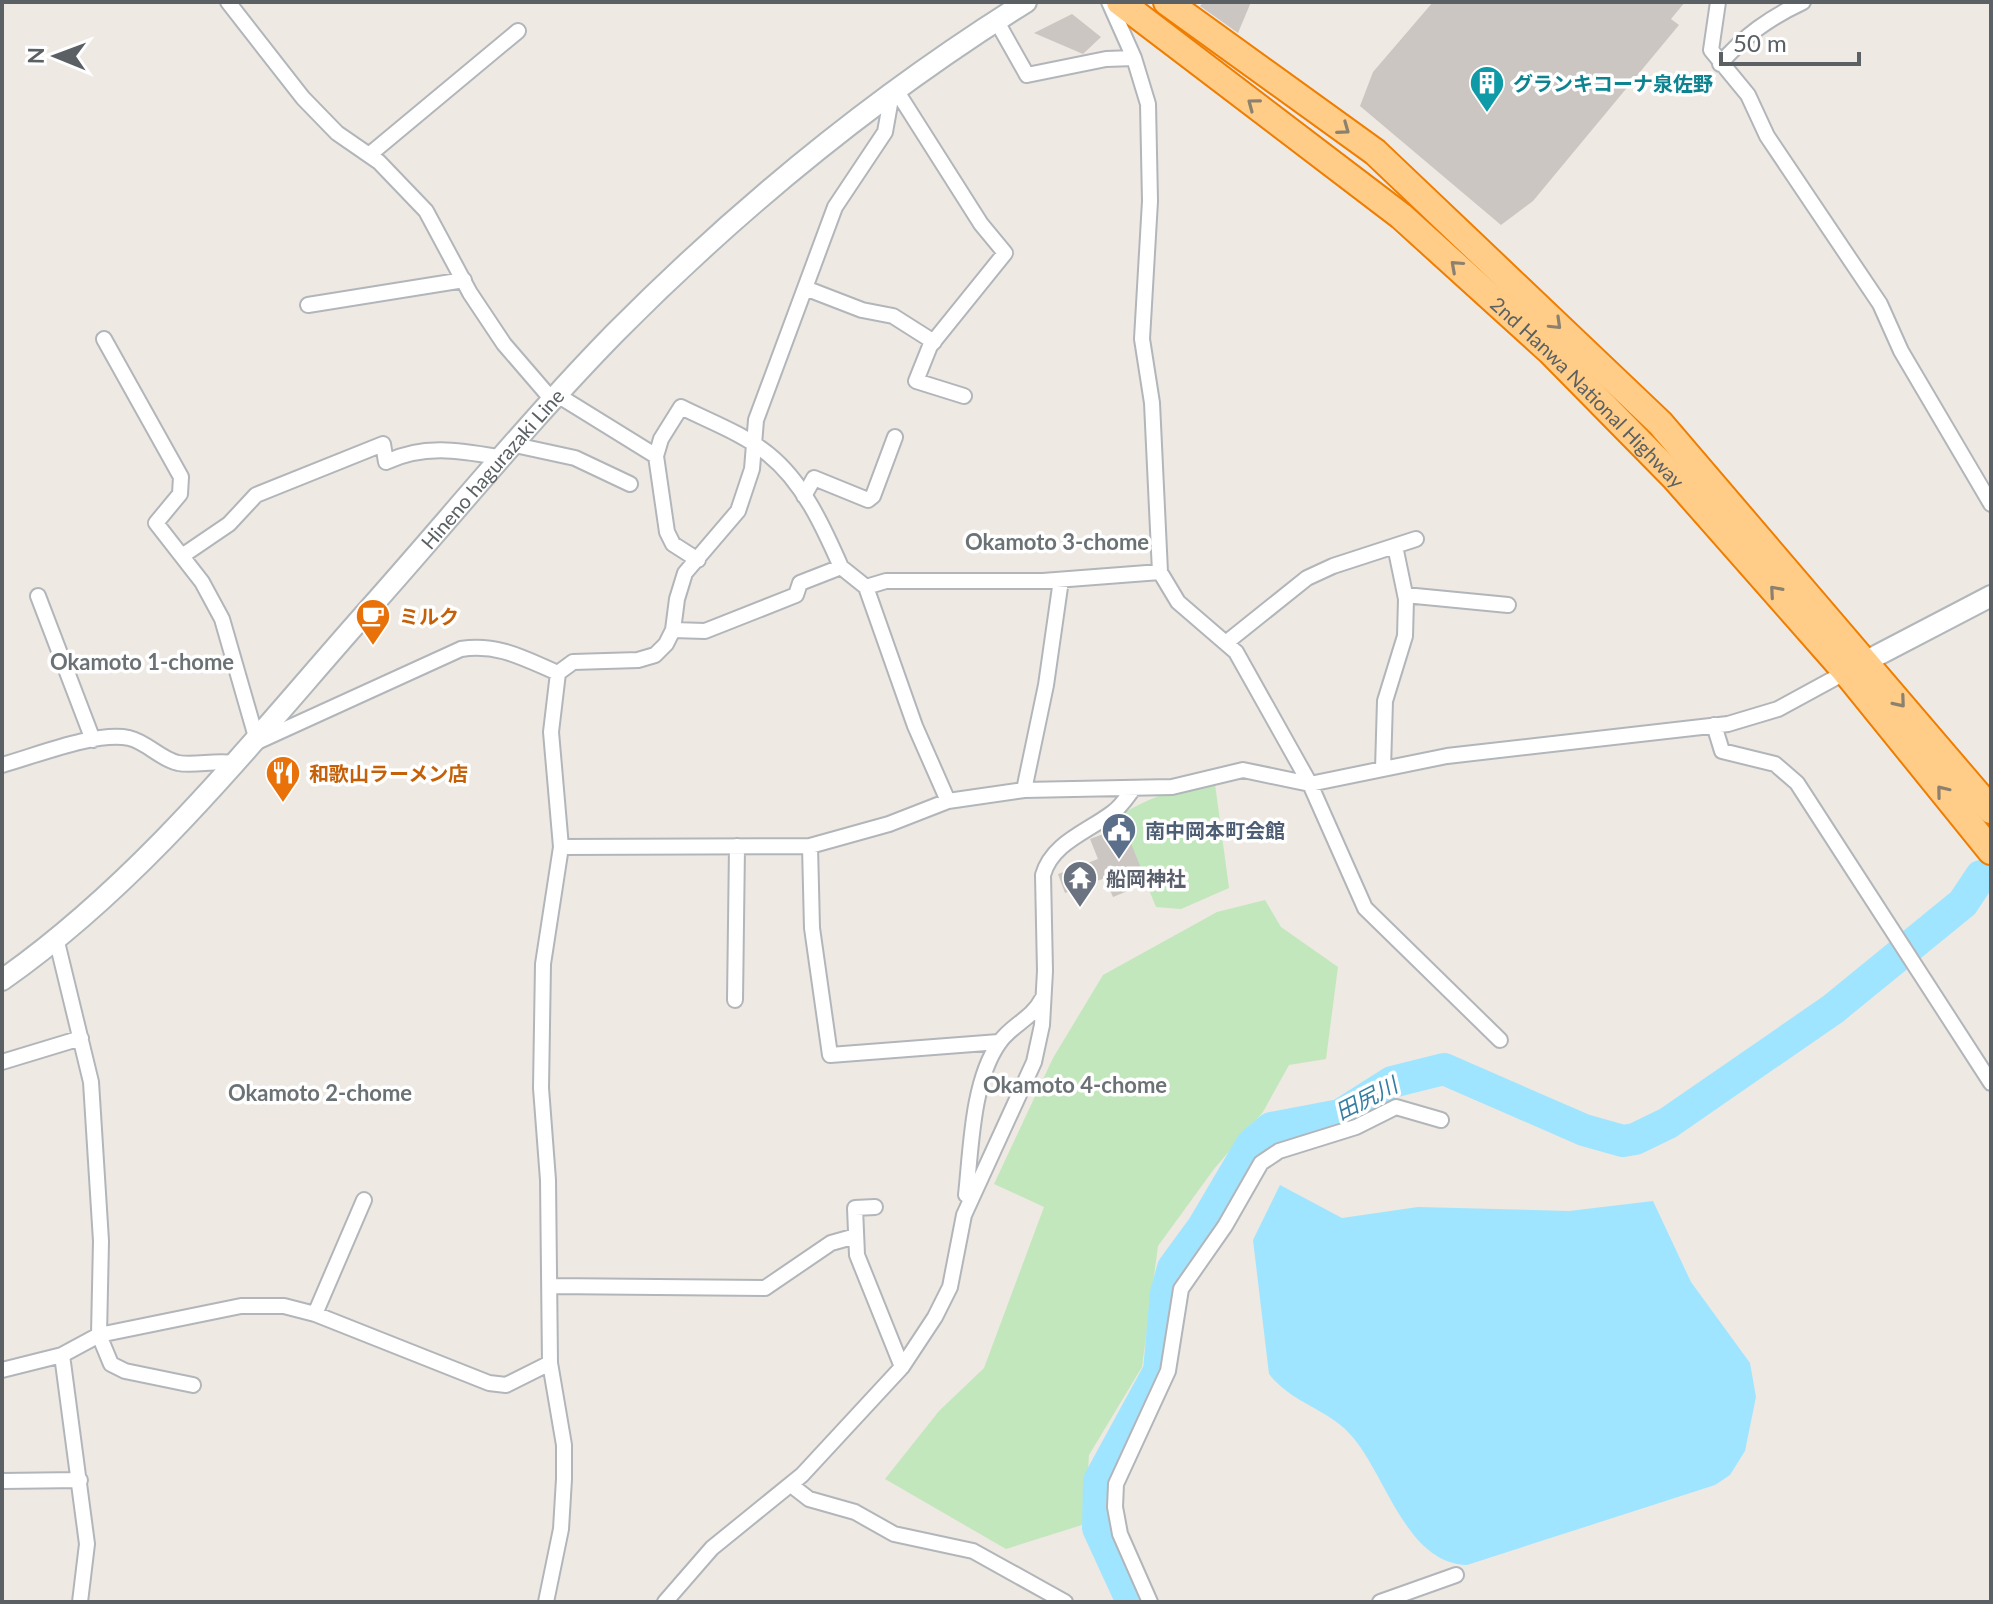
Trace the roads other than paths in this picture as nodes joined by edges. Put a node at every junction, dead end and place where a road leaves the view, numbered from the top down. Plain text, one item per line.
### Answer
1 (228, 2) edge
2 (1026, 2) edge
3 (1109, 2) edge
4 (1120, 2) edge
5 (1167, 2) edge
6 (1718, 2) edge
7 (1803, 2) edge
8 (996, 20) junction
9 (518, 31) dead end
10 (1134, 58) junction
11 (1720, 64) junction
12 (894, 92) junction
13 (369, 155) junction
14 (464, 280) junction
15 (805, 288) junction
16 (308, 305) dead end
17 (104, 339) dead end
18 (934, 342) junction
19 (964, 396) dead end
20 (557, 399) junction
21 (895, 437) dead end
22 (754, 445) junction
23 (509, 452) junction
24 (656, 456) junction
25 (630, 484) dead end
26 (804, 496) junction
27 (1991, 504) edge
28 (1416, 539) dead end
29 (1395, 546) junction
30 (182, 556) junction
31 (698, 560) junction
32 (841, 567) junction
33 (1160, 572) junction
34 (1061, 580) junction
35 (866, 587) junction
36 (1405, 595) junction
37 (38, 596) dead end
38 (1991, 596) edge
39 (1508, 605) dead end
40 (673, 630) junction
41 (1227, 642) junction
42 (1856, 666) junction
43 (558, 673) junction
44 (1714, 725) junction
45 (93, 740) junction
46 (253, 741) junction
47 (233, 763) junction
48 (2, 765) edge
49 (1383, 769) junction
50 (1310, 784) junction
51 (1133, 789) junction
52 (1024, 790) junction
53 (948, 801) junction
54 (1991, 810) edge
55 (737, 846) junction
56 (810, 846) junction
57 (561, 847) junction
58 (1991, 851) edge
59 (57, 942) junction
60 (2, 980) edge
61 (1044, 995) junction
62 (735, 1000) dead end
63 (81, 1038) junction
64 (1500, 1040) dead end
65 (999, 1042) junction
66 (2, 1062) edge
67 (1991, 1083) edge
68 (1441, 1120) dead end
69 (364, 1200) dead end
70 (875, 1207) dead end
71 (964, 1215) junction
72 (856, 1236) junction
73 (550, 1286) junction
74 (315, 1314) junction
75 (99, 1335) junction
76 (62, 1355) junction
77 (550, 1363) junction
78 (902, 1367) junction
79 (2, 1370) edge
80 (193, 1385) dead end
81 (80, 1480) junction
82 (2, 1481) edge
83 (791, 1485) junction
84 (1456, 1575) dead end
85 (80, 1602) edge
86 (546, 1602) edge
87 (665, 1602) edge
88 (1065, 1602) edge
89 (1150, 1602) edge
90 (1380, 1602) edge

1 - 13 street
2 - 8 main road, Hineno hagurazaki Line
3 - 10 street
42 -> 4 highway, 2nd Hanwa National Highway
5 -> 42 highway, 2nd Hanwa National Highway
6 - 11 street
7 - 11 street
8 - 10 street
8 - 12 main road, Hineno hagurazaki Line
9 - 13 street
10 - 33 street
11 - 27 street
12 - 15 street
12 - 18 street
12 - 20 main road, Hineno hagurazaki Line
13 - 14 street
14 - 16 street
14 - 20 street
15 - 18 street
15 - 22 street
17 - 30 street
18 - 19 street
20 - 23 main road, Hineno hagurazaki Line
20 - 24 street
21 - 26 street
22 - 24 street
22 - 26 street
22 - 31 street
23 - 25 street
23 - 30 street
23 - 46 main road, Hineno hagurazaki Line
24 - 31 street
26 - 32 street
28 - 29 street
29 - 36 street
29 - 41 street
30 - 46 street
31 - 40 street
32 - 35 street
32 - 40 street
33 - 34 street
33 - 41 street
34 - 35 street
34 - 52 street
35 - 53 street
36 - 39 street
36 - 49 street
37 - 45 street
38 - 42 main road
40 - 43 street
41 - 50 street
42 - 44 street
42 -> 54 highway, 2nd Hanwa National Highway
58 -> 42 highway, 2nd Hanwa National Highway
43 - 46 street
43 - 57 street
44 - 49 street
44 - 67 street
45 - 47 street
45 - 48 street
46 - 47 main road, Hineno hagurazaki Line
47 - 59 main road, Hineno hagurazaki Line
49 - 50 street
50 - 51 street
50 - 64 street
51 - 52 street
51 - 61 street
52 - 53 street
53 - 56 street
55 - 56 street
55 - 57 street
55 - 62 street
56 - 65 street
57 - 73 street
59 - 60 main road, Hineno hagurazaki Line
59 - 63 street
61 - 65 street
61 - 71 street
63 - 66 street
63 - 75 street
65 - 71 street
68 - 89 street
69 - 74 street
70 - 72 street
71 - 78 street
72 - 73 street
72 - 78 street
73 - 77 street
74 - 75 street
74 - 77 street
75 - 76 street
75 - 80 street
76 - 79 street
76 - 81 street
77 - 86 street
78 - 83 street
81 - 82 street
81 - 85 street
83 - 87 street
83 - 88 street
84 - 90 street

